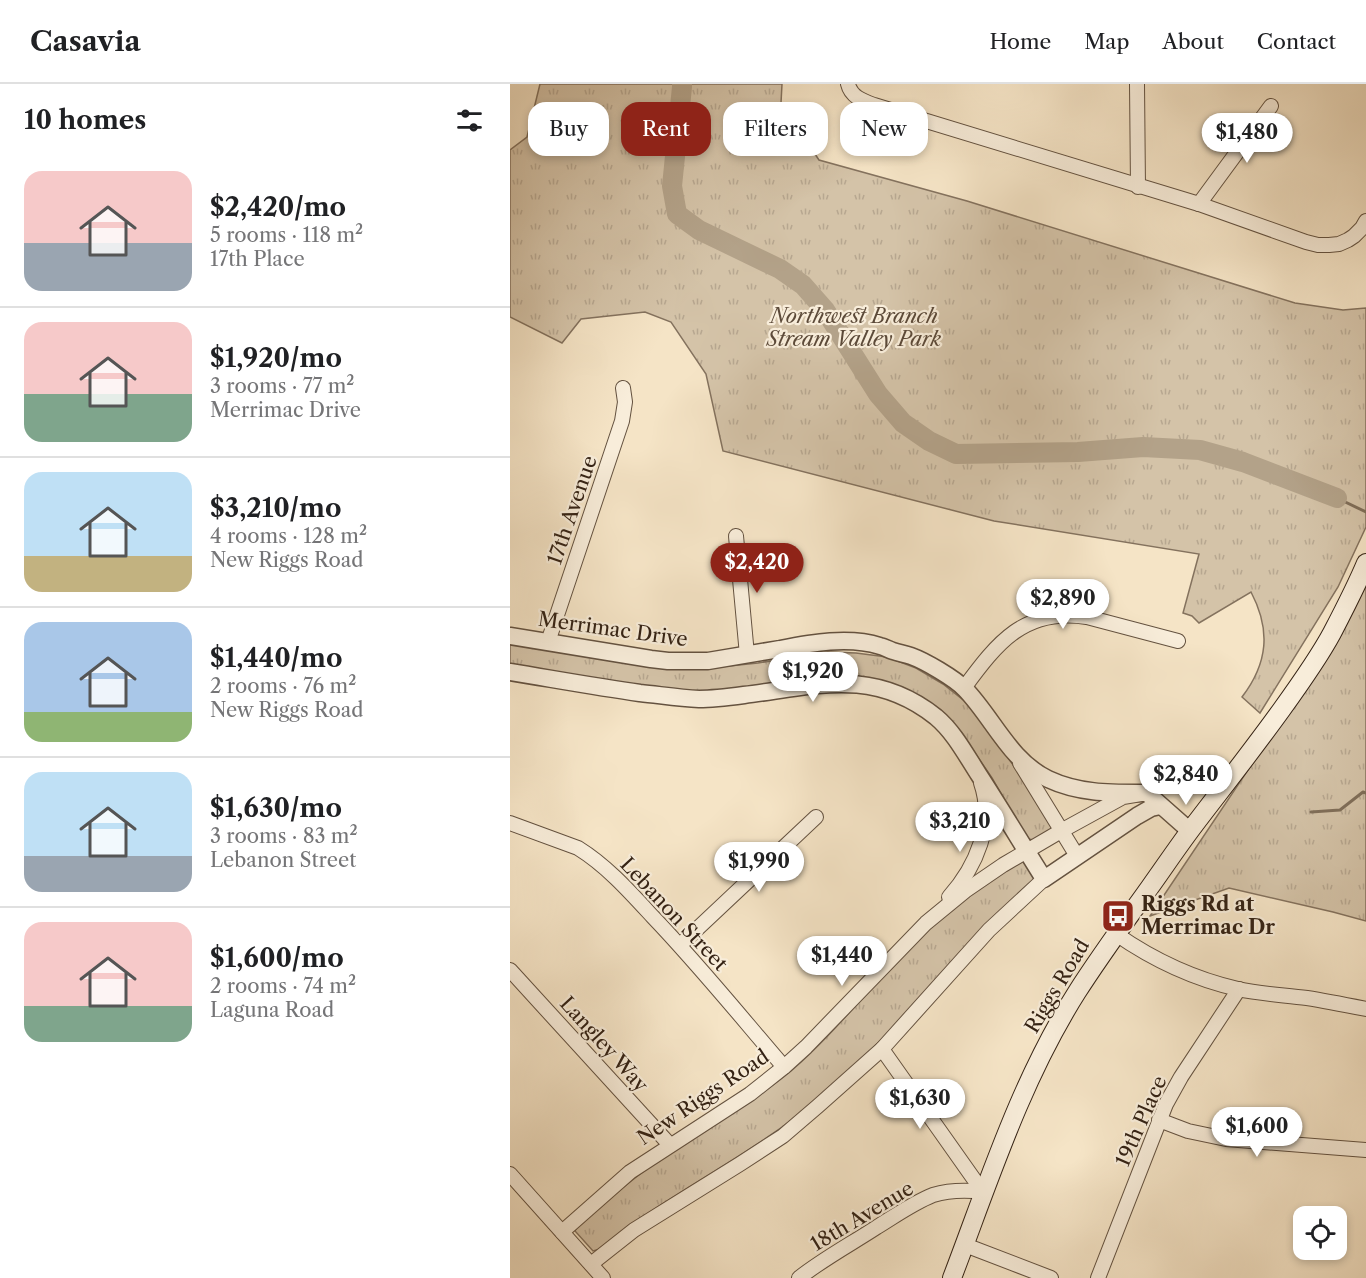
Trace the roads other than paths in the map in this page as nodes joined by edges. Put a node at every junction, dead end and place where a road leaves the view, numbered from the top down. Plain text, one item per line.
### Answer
1 (848, 84) edge
2 (1137, 84) edge
3 (1271, 106) dead end
4 (1138, 187) junction
5 (1199, 204) junction
6 (1366, 220) edge
7 (623, 388) dead end
8 (736, 536) dead end
9 (1366, 563) edge
10 (510, 636) edge
11 (1178, 641) dead end
12 (548, 642) junction
13 (747, 655) junction
14 (510, 672) edge
15 (964, 688) junction
16 (1012, 750) junction
17 (1182, 768) dead end
18 (979, 775) junction
19 (1147, 793) junction
20 (1160, 806) junction
21 (816, 817) dead end
22 (510, 823) edge
23 (1061, 831) junction
24 (1190, 831) junction
25 (1026, 851) junction
26 (1077, 856) junction
27 (1044, 879) junction
28 (926, 923) junction
29 (1116, 934) junction
30 (680, 945) junction
31 (510, 970) edge
32 (1239, 989) junction
33 (1366, 1009) edge
34 (882, 1049) junction
35 (784, 1067) junction
36 (1159, 1120) junction
37 (670, 1145) junction
38 (1366, 1150) edge
39 (510, 1174) edge
40 (983, 1192) junction
41 (562, 1232) junction
42 (964, 1245) junction
43 (591, 1264) junction
44 (603, 1278) edge
45 (799, 1278) edge
46 (952, 1278) edge
47 (1051, 1278) edge
48 (1098, 1278) edge

1 - 4 street
2 - 4 street
3 - 5 street
4 - 5 street
5 - 6 street
7 - 12 street, 17th Avenue
8 - 13 street
9 - 24 main road, Riggs Road
10 - 12 street, Merrimac Drive
11 - 15 street
12 - 13 street, Merrimac Drive
13 - 15 street, Merrimac Drive
14 - 18 street
15 - 16 street, Merrimac Drive
16 - 19 street
16 - 23 street, Merrimac Drive
17 - 19 street, New Riggs Road
18 - 25 street
18 - 28 street
19 - 20 street
19 - 23 street, New Riggs Road
20 - 24 street
20 - 26 street
21 - 30 street
22 - 30 street, Lebanon Street
23 - 25 street, New Riggs Road
23 - 26 street, Merrimac Drive
24 - 29 main road, Riggs Road
25 - 27 street
25 - 28 street, New Riggs Road
26 - 27 street
27 - 34 street
28 - 35 street, New Riggs Road
29 - 32 street
29 - 40 main road, Riggs Road
30 - 35 street, Lebanon Street
31 - 37 street, Langley Way
32 - 33 street
32 - 36 street, 19th Place
34 - 40 street
34 - 43 street
35 - 37 street, New Riggs Road
36 - 38 street
36 - 48 street, 19th Place
37 - 41 street, New Riggs Road
39 - 41 street
40 - 42 main road, Riggs Road
40 - 45 street, 18th Avenue
41 - 43 street
42 - 46 main road, Riggs Road
42 - 47 street
43 - 44 street

